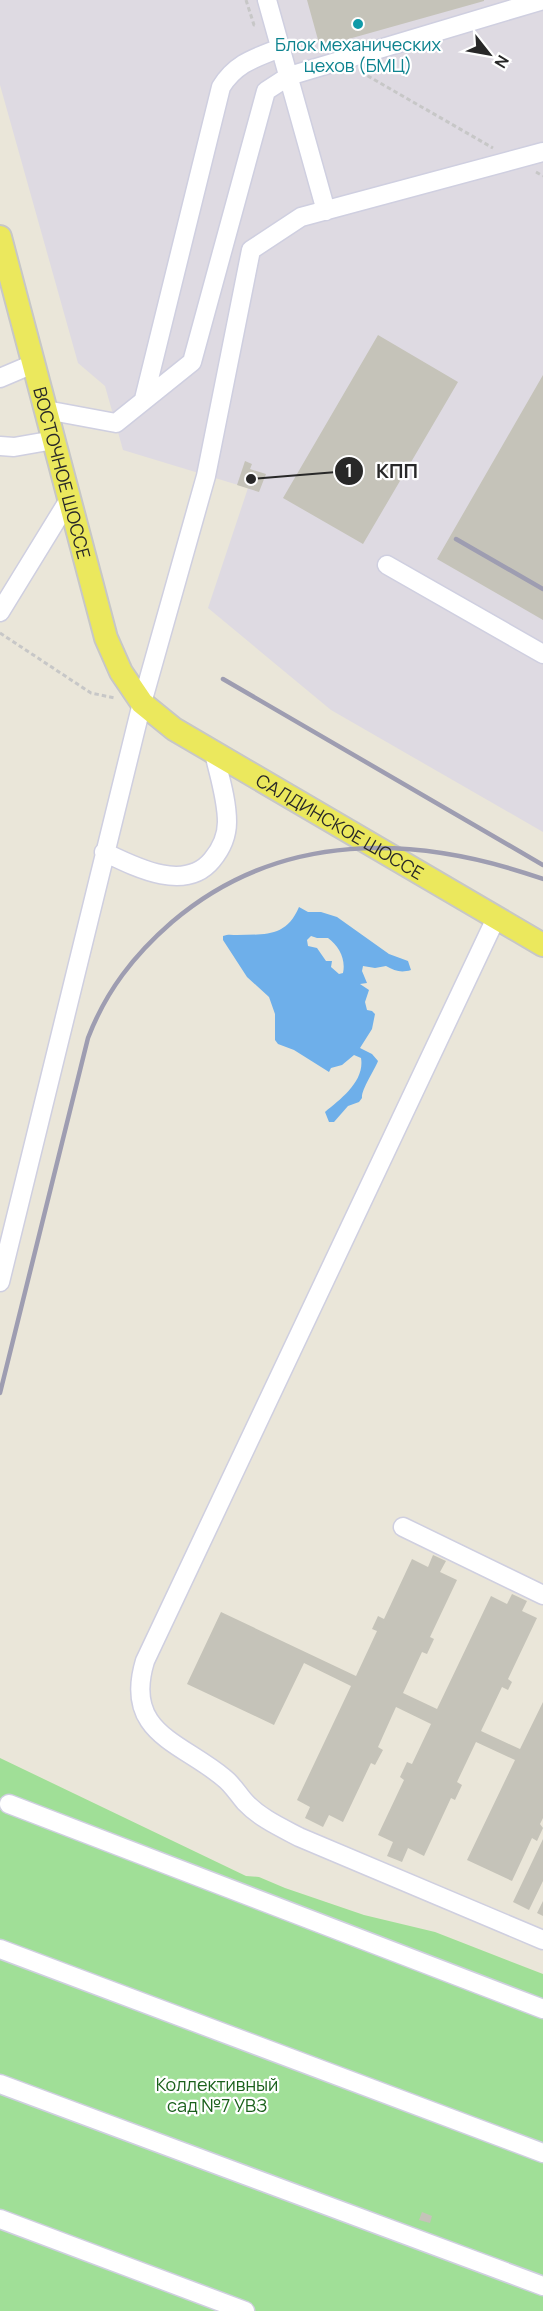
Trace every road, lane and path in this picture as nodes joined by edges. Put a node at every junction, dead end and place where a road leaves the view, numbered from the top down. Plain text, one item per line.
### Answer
1 (267, 0) edge
2 (543, 0) edge
3 (280, 48) junction
4 (340, 60) junction
5 (289, 76) junction
6 (543, 152) edge
7 (514, 159) junction
8 (543, 176) edge
9 (326, 211) junction
10 (0, 237) edge
11 (33, 364) junction
12 (0, 378) edge
13 (144, 399) junction
14 (46, 410) junction
15 (54, 440) junction
16 (0, 446) edge
17 (70, 498) junction
18 (387, 565) dead end
19 (0, 612) edge
20 (0, 633) edge
21 (543, 654) edge
22 (142, 703) junction
23 (214, 753) junction
24 (104, 852) junction
25 (496, 918) junction
26 (543, 945) edge
27 (0, 1282) edge
28 (403, 1527) dead end
29 (543, 1595) edge
30 (9, 1804) dead end
31 (543, 1940) edge
32 (0, 1949) edge
33 (543, 2009) edge
34 (0, 2084) edge
35 (543, 2153) edge
36 (0, 2219) edge
37 (543, 2286) edge
38 (245, 2311) edge

1 - 3 street
2 - 4 street
3 - 5 street
3 - 13 street
4 - 5 street
4 - 7 path
5 - 9 street
5 - 13 street
6 - 7 street
7 - 8 path
7 - 9 street
9 - 22 street
10 - 11 main road, ВОСТОЧНОЕ ШОССЕ
11 - 12 street
11 - 14 main road, ВОСТОЧНОЕ ШОССЕ
13 - 14 street
14 - 15 main road, ВОСТОЧНОЕ ШОССЕ
15 - 16 street
15 - 17 main road, ВОСТОЧНОЕ ШОССЕ
17 - 19 street
17 - 22 main road, ВОСТОЧНОЕ ШОССЕ
18 - 21 street
20 - 22 path
22 - 23 main road, САЛДИНСКОЕ ШОССЕ
22 - 24 street
23 - 24 street
23 - 25 main road, САЛДИНСКОЕ ШОССЕ
24 - 27 street
25 - 26 main road, САЛДИНСКОЕ ШОССЕ
25 - 31 street
28 - 29 street
30 - 33 street
32 - 35 street
34 - 37 street
36 - 38 street

